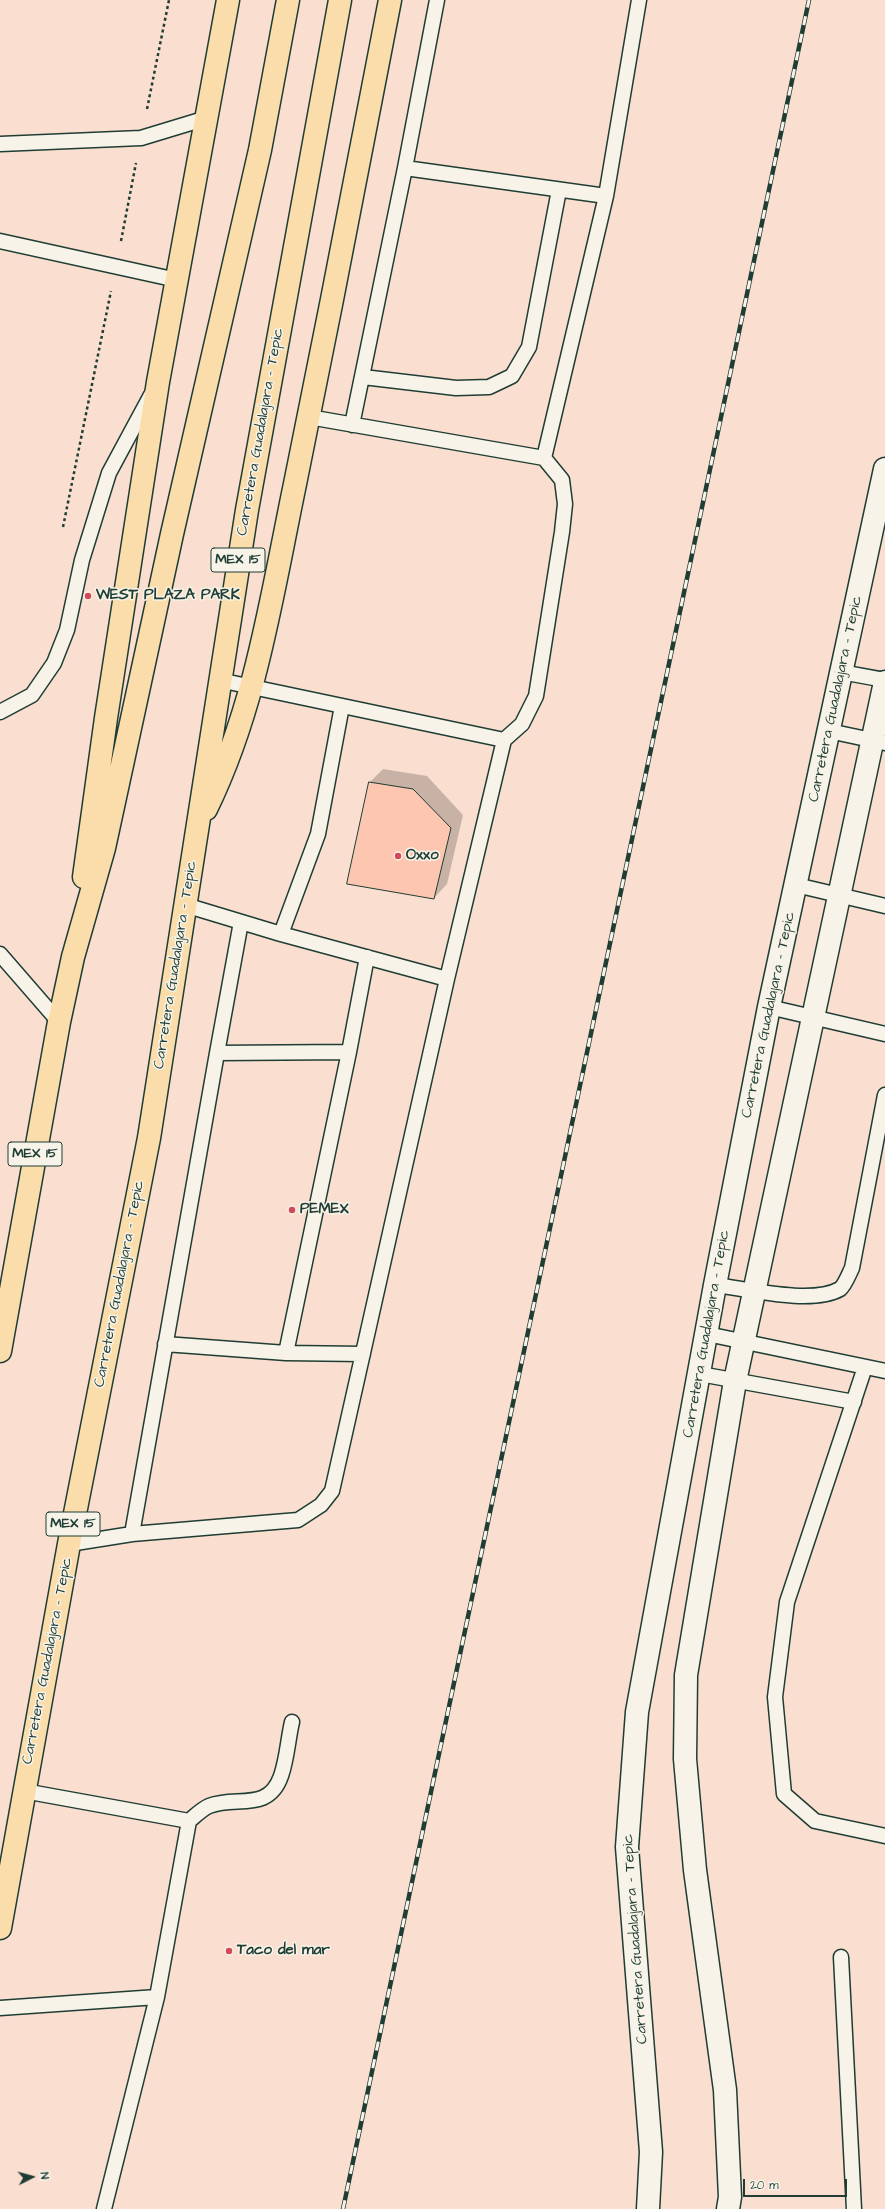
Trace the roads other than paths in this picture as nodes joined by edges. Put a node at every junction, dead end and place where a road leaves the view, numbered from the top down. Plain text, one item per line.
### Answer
1 (228, 0) edge
2 (288, 0) edge
3 (340, 0) edge
4 (390, 0) edge
5 (437, 0) edge
6 (639, 0) edge
7 (207, 118) junction
8 (0, 144) edge
9 (406, 168) junction
10 (559, 190) junction
11 (606, 196) junction
12 (0, 241) edge
13 (177, 280) junction
14 (362, 377) junction
15 (158, 382) junction
16 (309, 417) junction
17 (352, 425) junction
18 (544, 458) junction
19 (885, 469) edge
20 (841, 672) junction
21 (219, 680) junction
22 (885, 681) edge
23 (252, 687) junction
24 (342, 706) junction
25 (0, 712) edge
26 (829, 731) junction
27 (504, 740) junction
28 (879, 741) edge
29 (197, 828) junction
30 (796, 885) junction
31 (839, 896) junction
32 (185, 905) junction
33 (885, 906) edge
34 (241, 922) junction
35 (281, 934) junction
36 (0, 954) edge
37 (367, 957) junction
38 (73, 958) junction
39 (447, 979) junction
40 (769, 1007) junction
41 (814, 1017) junction
42 (59, 1022) junction
43 (885, 1034) edge
44 (349, 1052) junction
45 (217, 1053) junction
46 (885, 1095) edge
47 (715, 1285) junction
48 (754, 1290) junction
49 (707, 1334) junction
50 (744, 1342) junction
51 (165, 1344) junction
52 (0, 1351) edge
53 (286, 1353) junction
54 (363, 1354) junction
55 (865, 1367) junction
56 (885, 1371) edge
57 (700, 1374) junction
58 (735, 1381) junction
59 (854, 1402) junction
60 (132, 1534) junction
61 (70, 1544) junction
62 (292, 1722) dead end
63 (24, 1791) junction
64 (189, 1821) junction
65 (885, 1836) edge
66 (0, 1928) edge
67 (841, 1957) dead end
68 (157, 1998) junction
69 (0, 2008) edge
70 (104, 2209) edge
71 (648, 2209) edge
72 (728, 2209) edge
73 (854, 2209) edge

1 - 7 highway
2 - 38 highway, MEX 15
3 - 21 highway, Carretera Guadalajara - Tepic / MEX 15
4 - 16 highway
5 - 9 lane
6 - 11 lane
7 - 8 lane
7 - 13 highway
9 - 10 lane
9 - 14 lane
10 - 11 lane
10 - 14 lane
11 - 18 lane
12 - 13 lane
13 - 15 highway
14 - 17 lane
15 - 25 lane
15 - 38 highway
16 - 17 lane
16 - 23 highway
17 - 18 lane
18 - 27 lane
19 - 20 street, Carretera Guadalajara - Tepic
20 - 22 lane
20 - 26 street, Carretera Guadalajara - Tepic
21 - 23 lane
21 - 29 highway, Carretera Guadalajara - Tepic / MEX 15
22 - 28 street
23 - 24 lane
23 - 29 highway
24 - 27 lane
24 - 35 lane
26 - 28 lane
26 - 30 street, Carretera Guadalajara - Tepic
27 - 39 lane
28 - 31 street
29 - 32 highway, Carretera Guadalajara - Tepic / MEX 15
30 - 31 lane
30 - 40 street, Carretera Guadalajara - Tepic
31 - 33 lane
31 - 41 street
32 - 34 lane
32 - 61 highway, Carretera Guadalajara - Tepic / MEX 15
34 - 35 lane
34 - 45 lane
35 - 37 lane
36 - 42 lane
37 - 39 lane
37 - 44 lane
38 - 42 highway, MEX 15
39 - 54 lane
40 - 41 lane
40 - 47 street, Carretera Guadalajara - Tepic
41 - 43 lane
41 - 48 street
42 - 52 highway, MEX 15
44 - 45 lane
44 - 53 lane
45 - 51 lane
46 - 48 lane
47 - 48 lane
47 - 49 street, Carretera Guadalajara - Tepic
48 - 50 street
49 - 50 lane
49 - 57 street, Carretera Guadalajara - Tepic
50 - 55 lane
50 - 58 street
51 - 53 lane
51 - 60 lane
53 - 54 lane
54 - 60 lane
55 - 56 lane
55 - 59 lane
57 - 58 lane
57 - 71 street, Carretera Guadalajara - Tepic
58 - 59 lane
58 - 72 street
59 - 65 lane
60 - 61 lane
61 - 63 highway, Carretera Guadalajara - Tepic / MEX 15
62 - 64 lane
63 - 64 lane
63 - 66 highway, Carretera Guadalajara - Tepic / MEX 15
64 - 68 lane
67 - 73 lane
68 - 69 lane
68 - 70 lane

